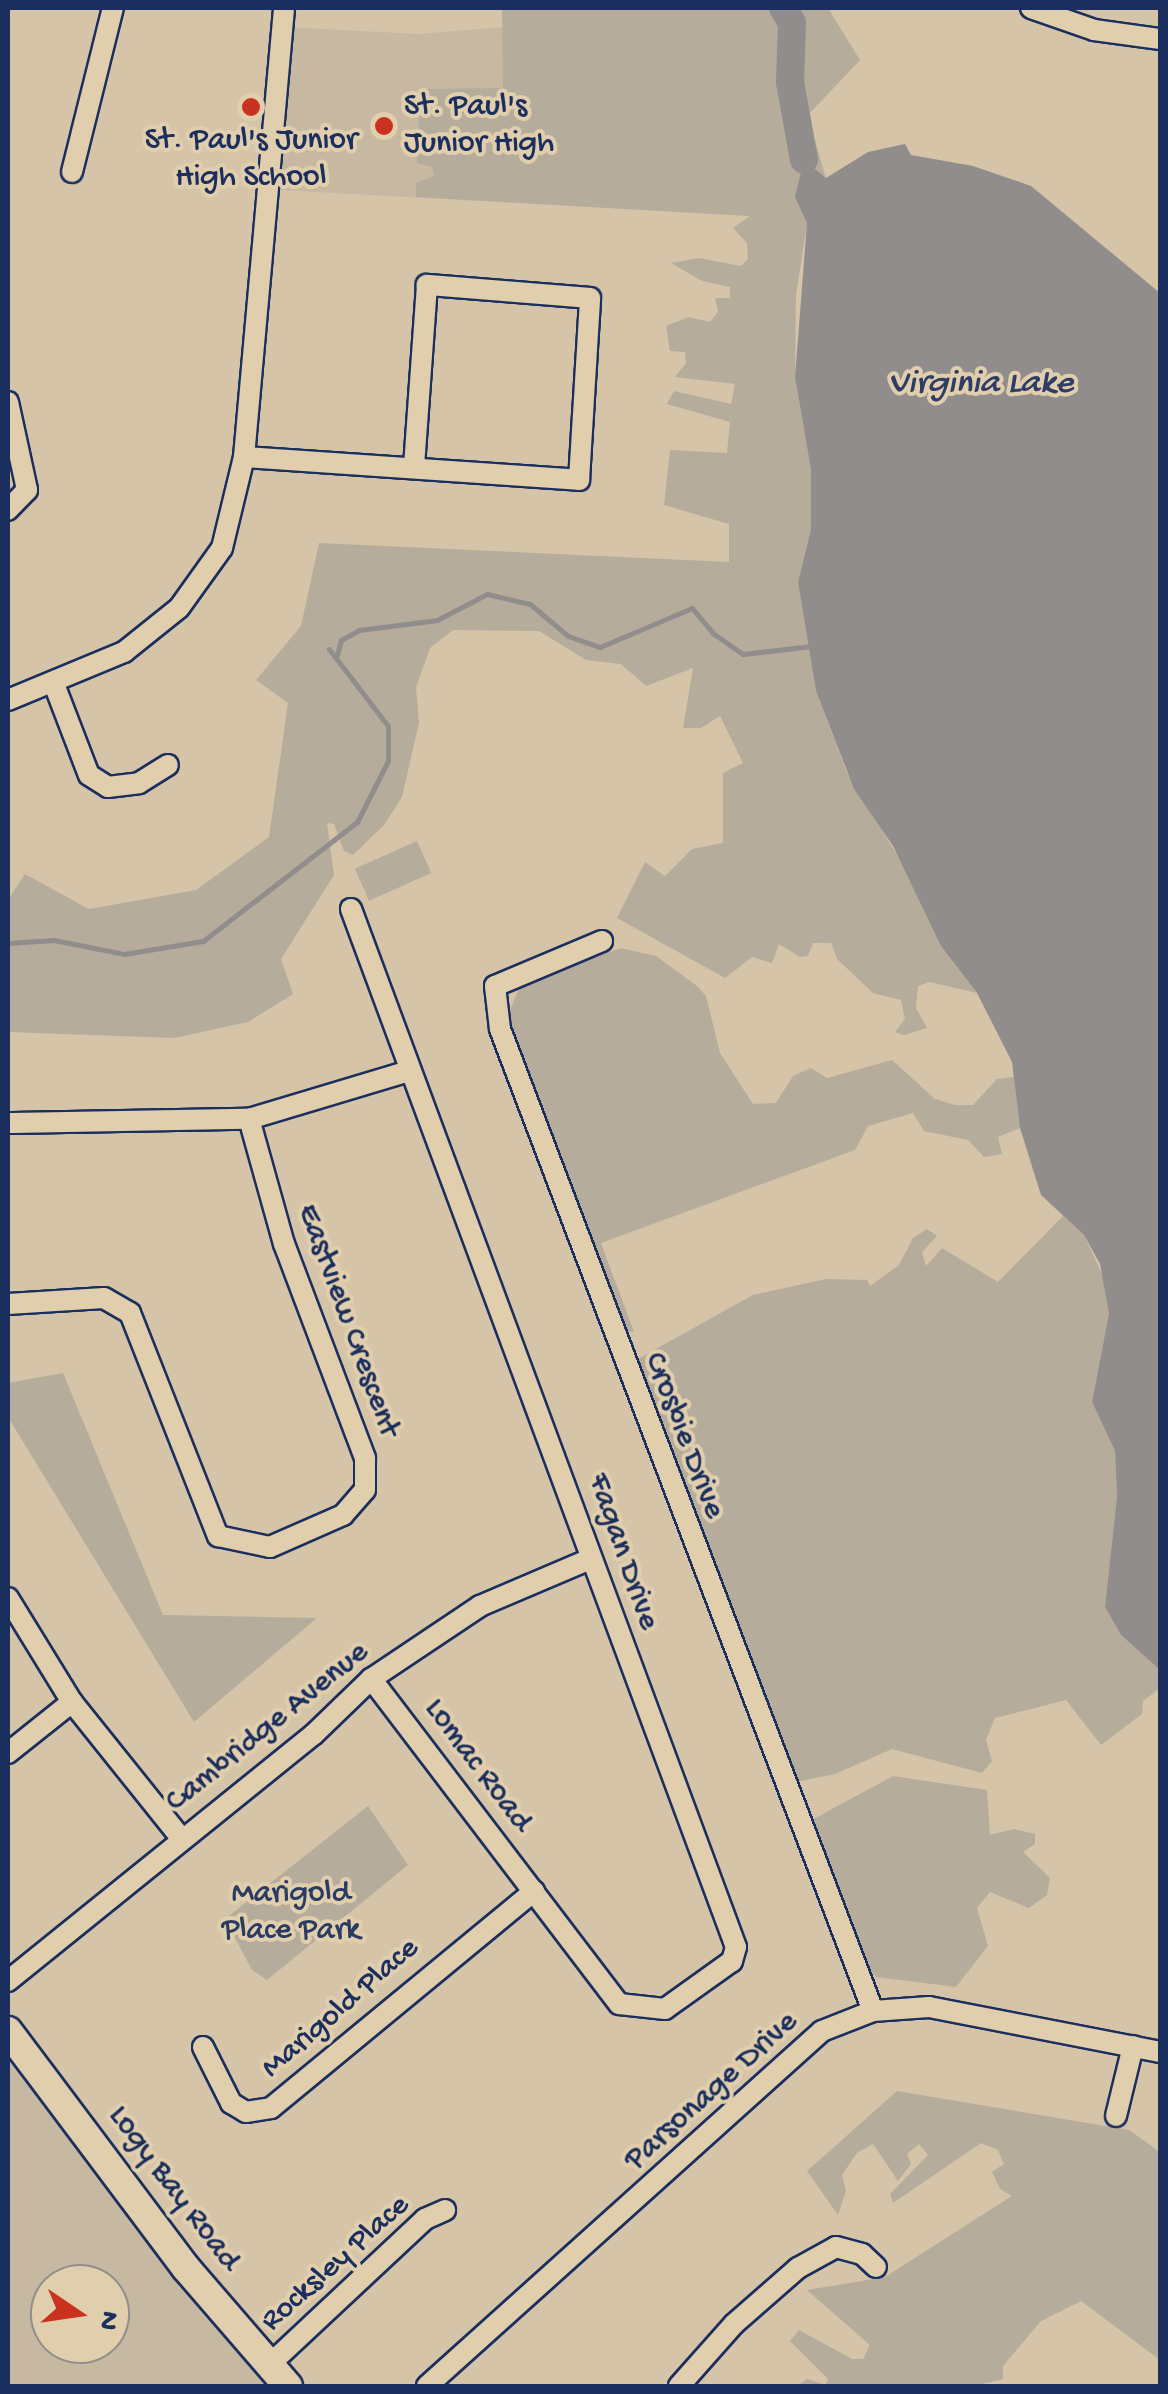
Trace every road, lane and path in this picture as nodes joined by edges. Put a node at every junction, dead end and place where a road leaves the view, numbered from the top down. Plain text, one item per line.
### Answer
1 (113, 8) edge
2 (284, 8) edge
3 (1030, 8) edge
4 (1160, 39) edge
5 (72, 172) dead end
6 (8, 402) edge
7 (244, 458) junction
8 (414, 466) junction
9 (8, 510) edge
10 (54, 684) junction
11 (8, 700) edge
12 (168, 766) dead end
13 (351, 910) dead end
14 (602, 941) dead end
15 (409, 1071) junction
16 (249, 1119) junction
17 (8, 1123) edge
18 (8, 1304) edge
19 (590, 1559) junction
20 (8, 1598) edge
21 (371, 1679) junction
22 (72, 1702) junction
23 (8, 1753) edge
24 (181, 1838) junction
25 (534, 1891) junction
26 (8, 1981) edge
27 (874, 2011) junction
28 (8, 2031) edge
29 (202, 2046) dead end
30 (1132, 2046) junction
31 (1160, 2052) edge
32 (1116, 2116) dead end
33 (445, 2210) dead end
34 (876, 2267) dead end
35 (278, 2376) edge
36 (428, 2386) edge
37 (679, 2386) edge

1 - 5 street
2 - 7 street
3 - 4 street
6 - 9 street
7 - 8 street
7 - 10 street
8 - 8 street
10 - 11 street
10 - 12 street
13 - 15 street, Fagan Drive
14 - 27 street, Crosbie Drive
15 - 16 street
15 - 19 street, Fagan Drive
16 - 17 street
16 - 18 street, Eastview Crescent
19 - 21 street, Cambridge Avenue
19 - 25 street, Fagan Drive
20 - 22 street
21 - 24 street, Cambridge Avenue
21 - 25 street, Lomac Road
22 - 23 street
22 - 24 street
24 - 26 street, Cambridge Avenue
25 - 29 street, Marigold Place
27 - 30 street, Parsonage Drive
27 - 36 street, Parsonage Drive
28 - 35 main road, Logy Bay Road
30 - 31 street, Parsonage Drive
30 - 32 street
33 - 35 street, Rocksley Place
34 - 37 street

